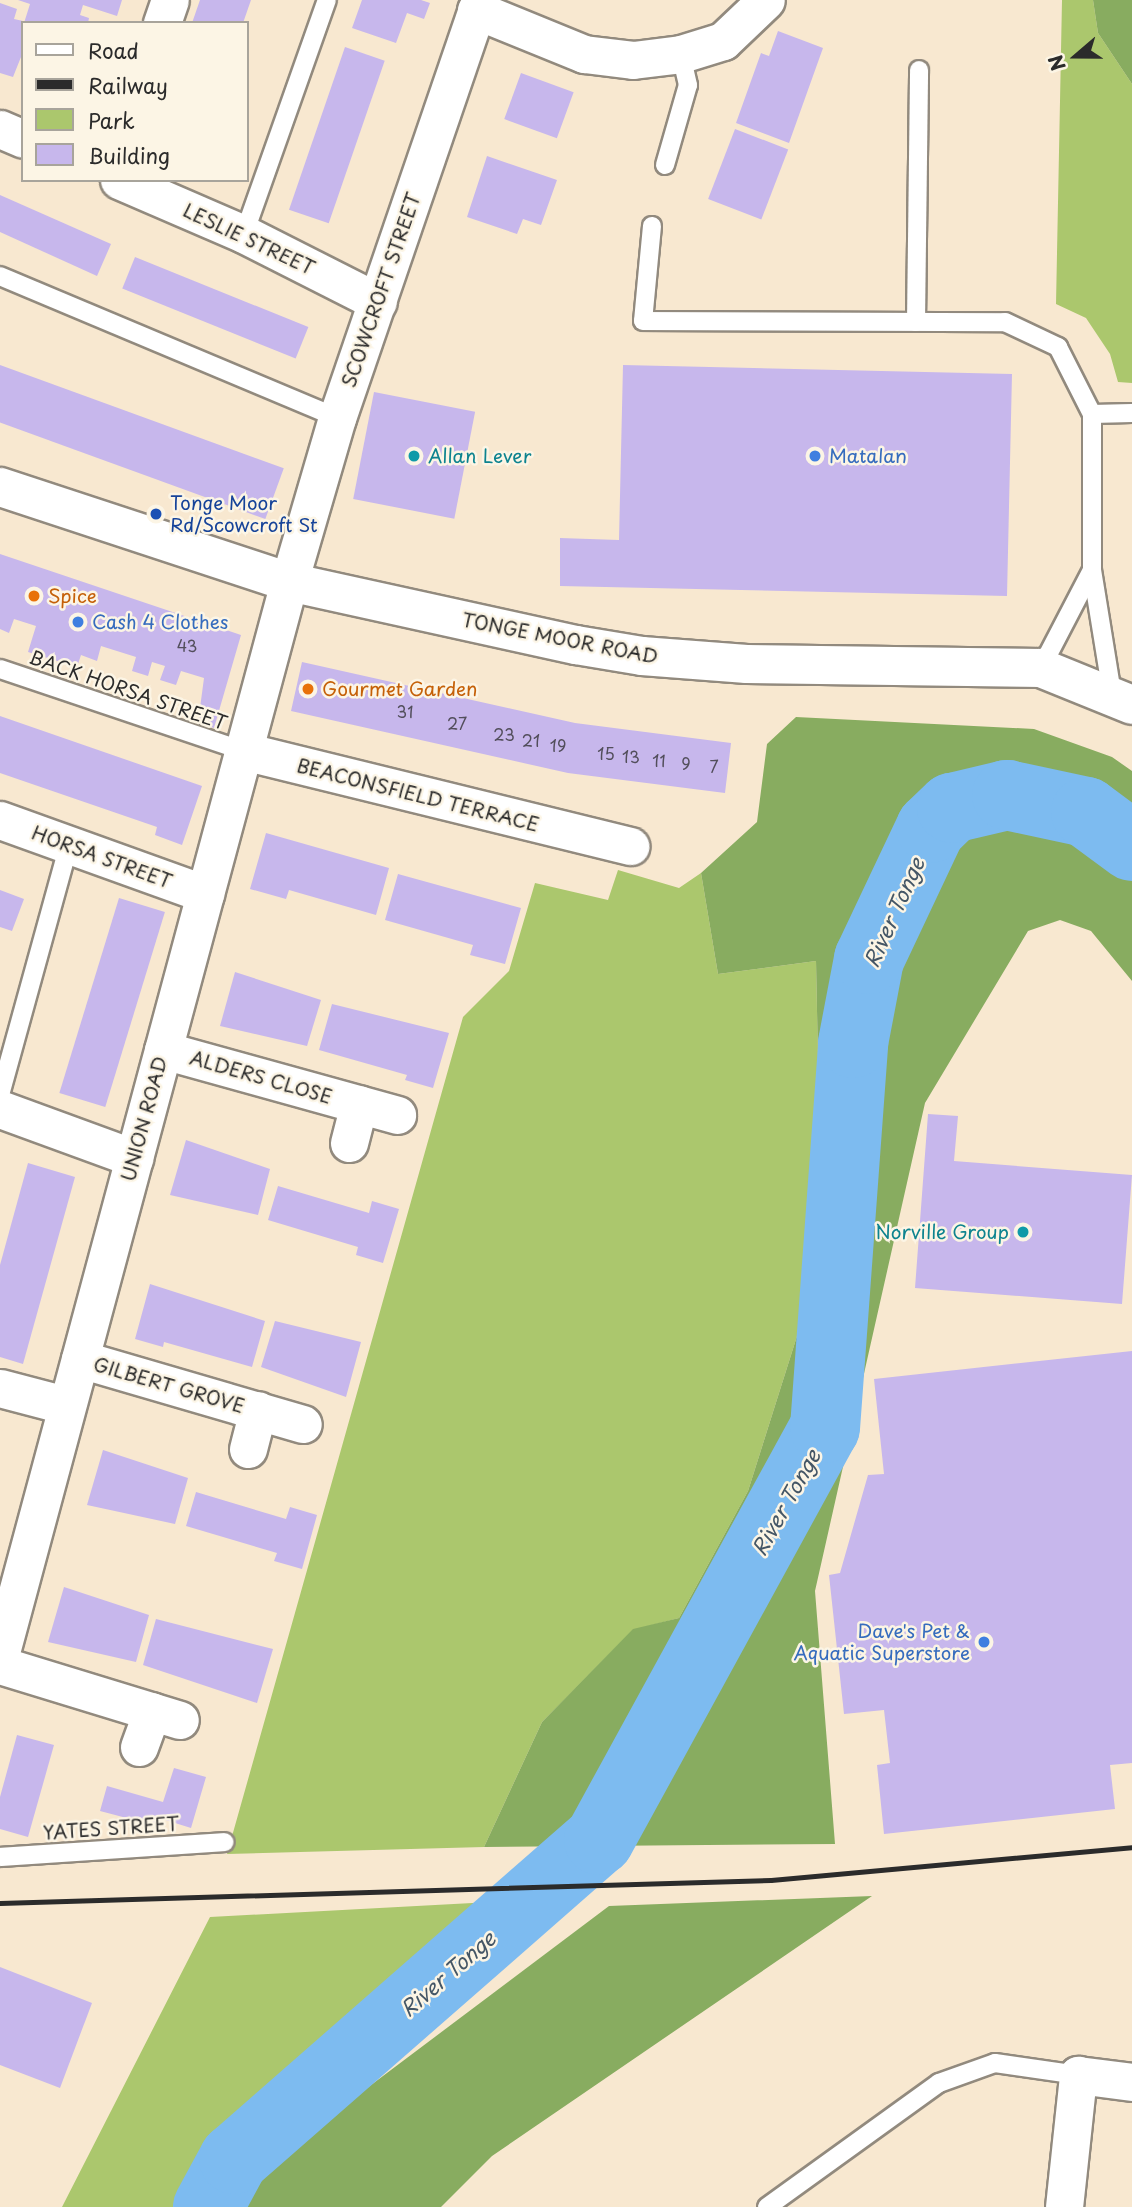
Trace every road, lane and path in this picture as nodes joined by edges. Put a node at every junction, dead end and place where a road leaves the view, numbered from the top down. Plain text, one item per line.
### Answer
1 (170, 0) edge
2 (327, 0) edge
3 (766, 0) edge
4 (478, 5) edge
5 (163, 21) edge
6 (681, 54) junction
7 (919, 71) dead end
8 (0, 129) edge
9 (21, 138) edge
10 (665, 165) dead end
11 (124, 182) edge
12 (652, 226) dead end
13 (244, 234) junction
14 (0, 276) edge
15 (378, 302) junction
16 (916, 322) junction
17 (1091, 414) junction
18 (1132, 414) edge
19 (337, 418) junction
20 (0, 487) edge
21 (1092, 570) junction
22 (289, 582) junction
23 (1041, 668) junction
24 (0, 669) edge
25 (1122, 699) edge
26 (243, 751) junction
27 (0, 820) edge
28 (69, 845) junction
29 (631, 846) dead end
30 (205, 894) junction
31 (163, 1050) junction
32 (0, 1095) edge
33 (359, 1104) junction
34 (0, 1109) edge
35 (397, 1115) dead end
36 (349, 1143) dead end
37 (134, 1158) junction
38 (80, 1359) junction
39 (0, 1388) edge
40 (65, 1405) junction
41 (258, 1410) junction
42 (303, 1424) dead end
43 (248, 1449) dead end
44 (0, 1656) edge
45 (0, 1665) edge
46 (139, 1747) dead end
47 (225, 1842) dead end
48 (0, 1857) edge
49 (1078, 2075) junction
50 (1132, 2082) edge
51 (767, 2207) edge
52 (1063, 2207) edge

1 - 5 street
2 - 13 lane
3 - 6 street
4 - 6 street
4 - 15 street, SCOWCROFT STREET
6 - 10 lane
7 - 16 lane
8 - 9 street
11 - 13 street, LESLIE STREET
12 - 16 lane
13 - 15 street, LESLIE STREET
14 - 19 lane
15 - 19 street, SCOWCROFT STREET
16 - 17 lane
17 - 18 lane
17 - 21 lane
19 - 22 street, SCOWCROFT STREET
20 - 22 main road, TONGE MOOR ROAD
21 - 23 lane
21 - 25 lane
22 - 23 main road, TONGE MOOR ROAD
22 - 26 street, UNION ROAD
23 - 25 main road, TONGE MOOR ROAD
24 - 26 lane, BACK HORSA STREET
26 - 29 street, BEACONSFIELD TERRACE
26 - 30 street, UNION ROAD
27 - 28 street, HORSA STREET
28 - 30 street, HORSA STREET
28 - 32 lane
30 - 31 street, UNION ROAD
31 - 33 street, ALDERS CLOSE
31 - 37 street, UNION ROAD
33 - 35 street, ALDERS CLOSE
33 - 36 street, ALDERS CLOSE
34 - 37 street
37 - 38 street, UNION ROAD
38 - 40 street, UNION ROAD
38 - 41 street, GILBERT GROVE
39 - 40 street
40 - 44 street, UNION ROAD
41 - 42 street, GILBERT GROVE
41 - 43 street, GILBERT GROVE
45 - 46 street
47 - 48 lane, YATES STREET
49 - 50 street
49 - 51 lane
49 - 52 street

